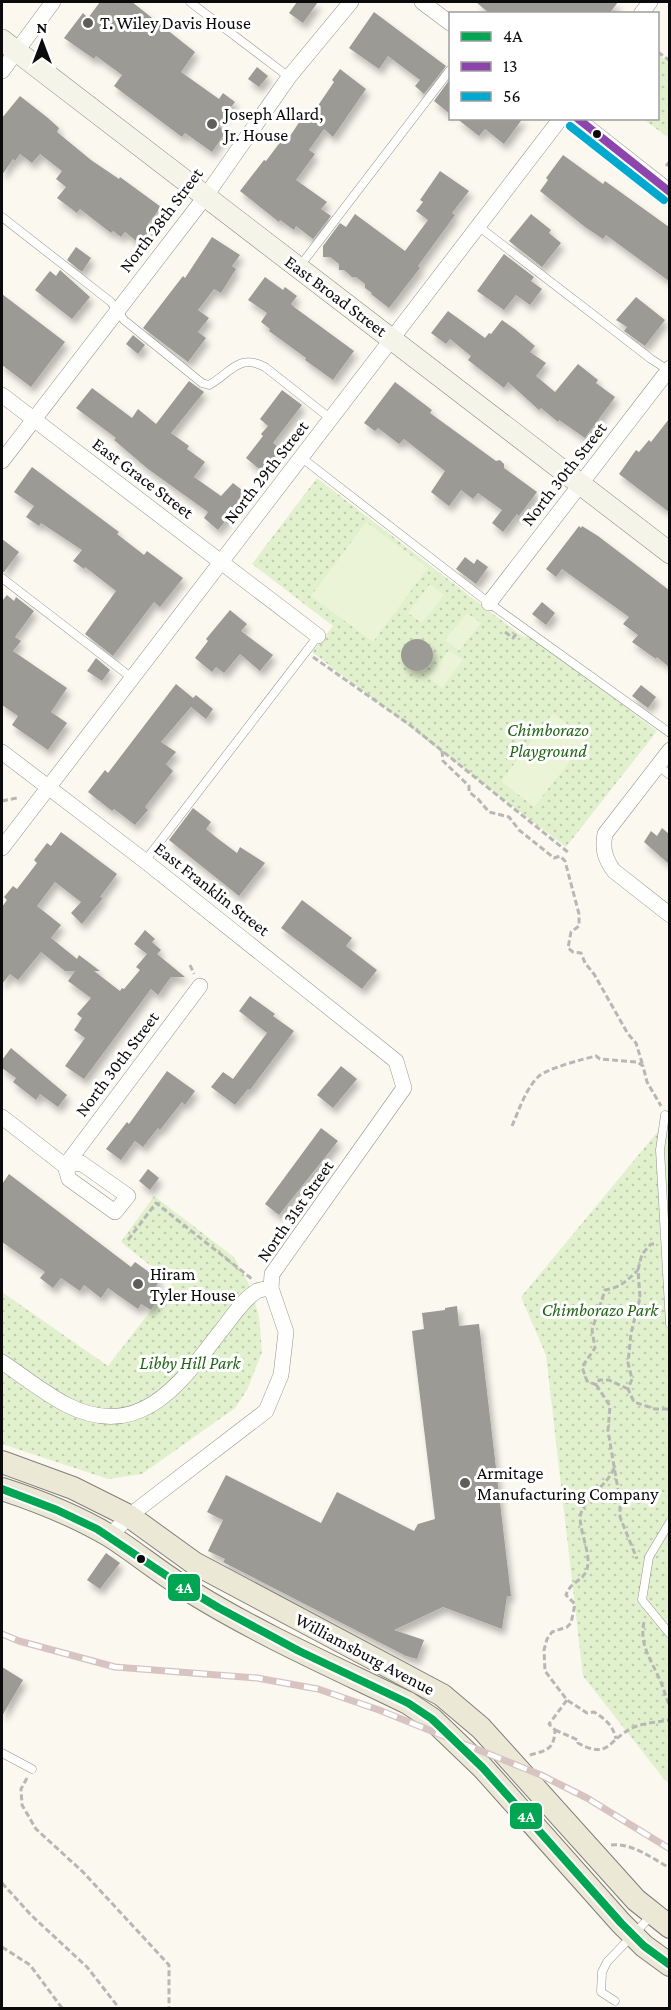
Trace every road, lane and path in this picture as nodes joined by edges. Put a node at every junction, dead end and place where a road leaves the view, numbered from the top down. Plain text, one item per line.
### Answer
1 (53, 2) edge
2 (190, 2) edge
3 (351, 2) edge
4 (422, 2) edge
5 (449, 22) edge
6 (9, 45) edge
7 (2, 71) edge
8 (449, 71) edge
9 (289, 77) junction
10 (559, 120) edge
11 (579, 120) edge
12 (669, 161) edge
13 (666, 166) dead end
14 (669, 192) edge
15 (205, 197) junction
16 (2, 217) edge
17 (478, 226) junction
18 (298, 268) junction
19 (117, 310) junction
20 (392, 339) junction
21 (669, 369) edge
22 (2, 395) edge
23 (33, 419) junction
24 (331, 419) junction
25 (302, 458) junction
26 (2, 461) edge
27 (581, 484) junction
28 (669, 554) edge
29 (220, 562) junction
30 (2, 578) edge
31 (489, 603) junction
32 (318, 636) joint
33 (311, 656) dead end
34 (132, 678) junction
35 (669, 733) edge
36 (669, 750) edge
37 (442, 751) junction
38 (2, 752) edge
39 (664, 770) edge
40 (48, 787) junction
41 (16, 798) dead end
42 (2, 801) edge
43 (2, 848) edge
44 (569, 853) dead end
45 (145, 861) junction
46 (236, 911) dead end
47 (669, 915) edge
48 (265, 933) dead end
49 (200, 986) dead end
50 (396, 1060) joint
51 (643, 1065) junction
52 (665, 1115) joint
53 (2, 1117) edge
54 (512, 1126) dead end
55 (128, 1240) dead end
56 (666, 1243) junction
57 (638, 1270) junction
58 (264, 1289) junction
59 (669, 1324) edge
60 (2, 1362) edge
61 (597, 1386) junction
62 (628, 1389) junction
63 (669, 1409) edge
64 (2, 1462) edge
65 (614, 1468) junction
66 (2, 1488) edge
67 (129, 1516) junction
68 (669, 1522) edge
69 (110, 1536) junction
70 (646, 1573) junction
71 (648, 1607) junction
72 (290, 1630) junction
73 (669, 1634) edge
74 (567, 1700) junction
75 (669, 1707) edge
76 (669, 1720) edge
77 (555, 1730) junction
78 (616, 1739) junction
79 (2, 1752) edge
80 (522, 1757) dead end
81 (32, 1769) joint
82 (604, 1845) dead end
83 (669, 1869) edge
84 (2, 1883) edge
85 (661, 1921) edge
86 (633, 1935) junction
87 (2, 1947) edge
88 (669, 1965) edge
89 (615, 2001) dead end
90 (62, 2008) edge
91 (119, 2008) edge
92 (169, 2008) edge

1 - 6 street
2 - 9 lane
3 - 9 street, North 28th Street
4 - 5 street
6 - 7 street
6 - 15 main road, East Broad Street
8 - 18 lane
9 - 15 street, North 28th Street
10 - 17 street, North 29th Street
11 - 14 street
12 - 13 path
15 - 18 main road, East Broad Street
15 - 19 street, North 28th Street
16 - 19 lane
17 - 20 street, North 29th Street
17 - 21 lane
18 - 20 main road, East Broad Street
19 - 23 street, North 28th Street
19 - 24 lane
20 - 24 street, North 29th Street
20 - 27 main road, East Broad Street
21 - 27 street, North 30th Street
22 - 23 street, East Grace Street
23 - 26 street, North 28th Street
23 - 29 street, East Grace Street
24 - 25 street, North 29th Street
25 - 29 street, North 29th Street
25 - 31 lane
27 - 28 main road, East Broad Street
27 - 31 street, North 30th Street
29 - 32 street, East Grace Street
29 - 34 street, North 29th Street
30 - 34 lane
31 - 35 lane
32 - 45 lane
33 - 37 path
34 - 40 street, North 29th Street
36 - 39 street
37 - 44 path
37 - 51 path
38 - 40 street, East Franklin Street
39 - 47 street
40 - 43 street, North 29th Street
40 - 45 street, East Franklin Street
41 - 42 path
45 - 50 street, East Franklin Street
46 - 48 path
49 - 53 street, North 30th Street
50 - 58 street, North 31st Street
51 - 52 path
51 - 54 path
52 - 56 lane
55 - 58 path
56 - 57 path
56 - 59 lane
57 - 61 path
57 - 62 path
58 - 60 street
58 - 67 street, North 31st Street
61 - 62 path
61 - 65 path
62 - 63 path
64 - 67 main road, Williamsburg Avenue
65 - 70 path
65 - 74 path
66 - 69 main road, Williamsburg Avenue
67 - 69 street, North 31st Street
67 - 72 main road, Williamsburg Avenue
68 - 70 lane
69 - 72 main road, Williamsburg Avenue
70 - 71 lane
71 - 73 lane
71 - 75 path
72 - 85 main road, Williamsburg Avenue
72 - 86 main road, Williamsburg Avenue
74 - 77 path
74 - 78 path
76 - 78 path
77 - 78 path
77 - 80 path
79 - 81 lane
81 - 92 path
82 - 83 path
84 - 91 path
85 - 86 lane
86 - 88 main road, Williamsburg Avenue
86 - 89 lane
87 - 90 path

